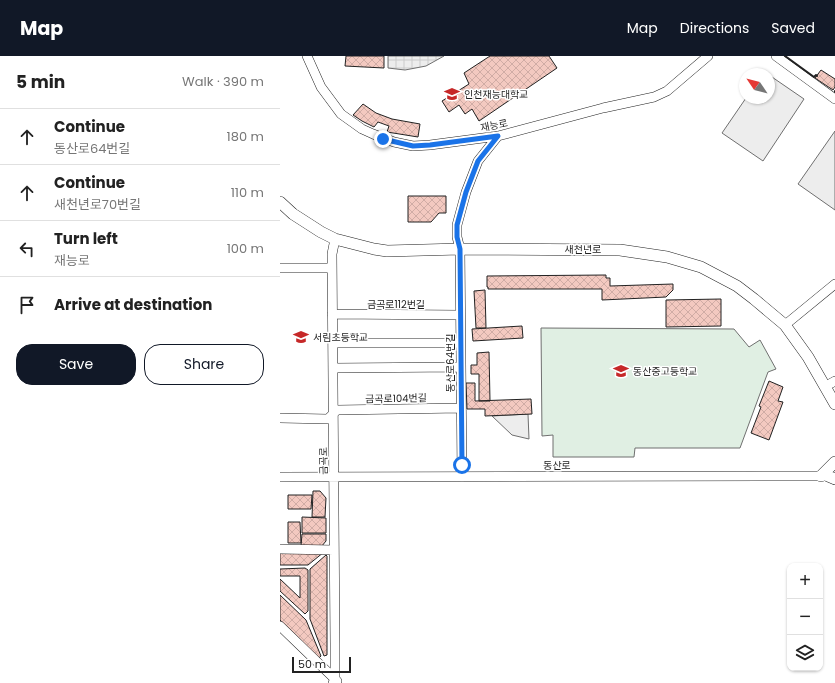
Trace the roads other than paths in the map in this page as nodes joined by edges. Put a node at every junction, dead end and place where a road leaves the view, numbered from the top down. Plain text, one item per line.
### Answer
1 (308, 56) edge
2 (708, 56) edge
3 (776, 56) edge
4 (835, 99) edge
5 (498, 136) junction
6 (280, 202) edge
7 (335, 239) junction
8 (460, 249) junction
9 (280, 268) edge
10 (332, 268) junction
11 (835, 284) edge
12 (332, 314) junction
13 (460, 315) junction
14 (784, 325) junction
15 (333, 343) junction
16 (460, 343) junction
17 (460, 367) junction
18 (333, 368) junction
19 (830, 383) edge
20 (835, 404) edge
21 (461, 408) junction
22 (333, 414) junction
23 (280, 418) edge
24 (835, 462) edge
25 (462, 476) junction
26 (280, 477) edge
27 (334, 477) junction
28 (830, 477) edge
29 (280, 549) edge
30 (334, 550) junction
31 (280, 626) edge
32 (335, 682) edge

1 - 5 street, 재능로
2 - 5 street, 재능로
3 - 4 street
5 - 8 street, 동산로64번길
6 - 7 main road, 새천년로
7 - 8 main road, 새천년로
7 - 10 street, 금곡로
8 - 13 street, 동산로64번길
8 - 14 main road, 새천년로
9 - 10 street
10 - 12 street, 금곡로
11 - 14 street
12 - 13 street, 금곡로112번길
12 - 15 street, 금곡로
13 - 16 street, 동산로64번길
14 - 19 main road, 새천년로
15 - 16 street
15 - 18 street, 금곡로
16 - 17 street, 동산로64번길
17 - 18 street
17 - 21 street, 동산로64번길
18 - 22 street, 금곡로
19 - 20 main road, 새천년로
21 - 22 street, 금곡로104번길
21 - 25 street, 동산로64번길
22 - 23 street, 금곡로104번길
22 - 27 street, 금곡로
24 - 28 main road
25 - 27 street, 동산로
25 - 28 street, 동산로
26 - 27 street, 동산로
27 - 30 street, 금곡로
29 - 30 street
30 - 32 street, 금곡로
31 - 32 street

